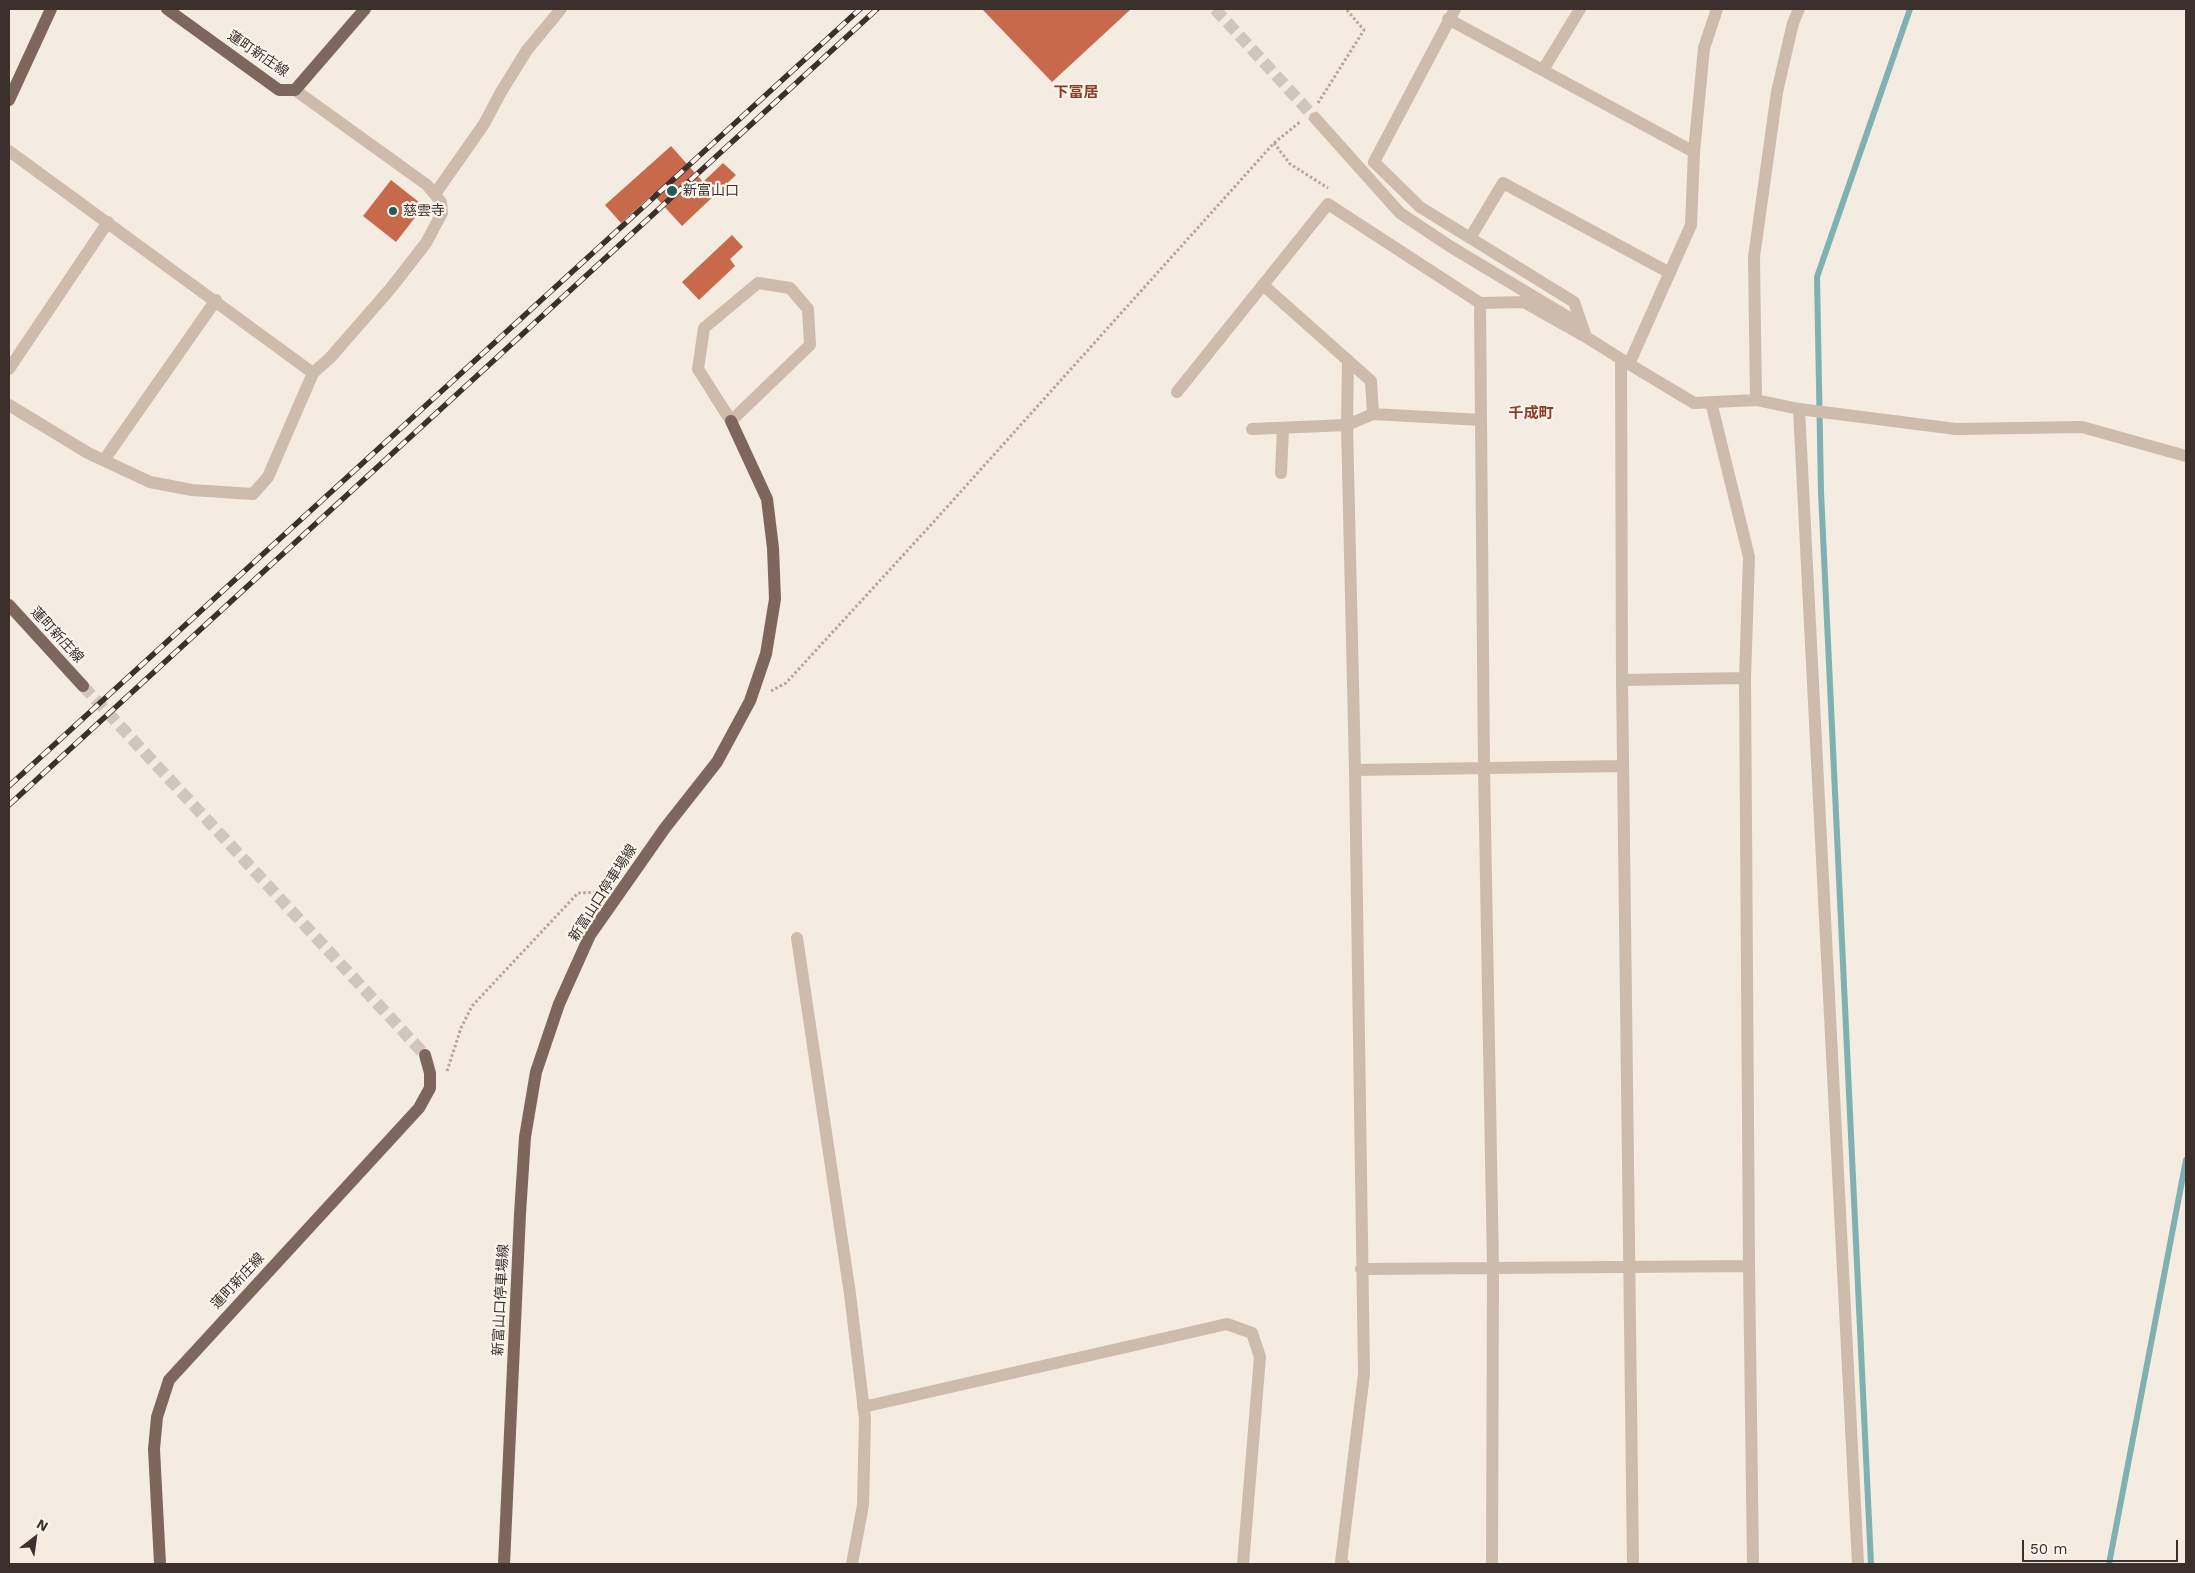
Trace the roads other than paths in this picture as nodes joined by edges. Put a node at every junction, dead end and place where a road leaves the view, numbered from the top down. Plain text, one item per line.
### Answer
1 (51, 9) edge
2 (167, 9) edge
3 (365, 9) edge
4 (561, 9) edge
5 (1580, 9) edge
6 (1717, 9) edge
7 (1798, 9) edge
8 (1452, 14) edge
9 (1543, 70) junction
10 (295, 90) junction
11 (9, 100) edge
12 (1311, 115) tunnel mouth
13 (9, 151) edge
14 (1694, 152) junction
15 (435, 194) junction
16 (108, 222) junction
17 (1470, 238) junction
18 (1670, 272) junction
19 (1263, 285) junction
20 (216, 300) junction
21 (1480, 303) junction
22 (1584, 332) junction
23 (1348, 360) junction
24 (1625, 361) junction
25 (9, 369) edge
26 (313, 373) junction
27 (1177, 392) dead end
28 (1756, 400) junction
29 (1712, 402) junction
30 (9, 405) edge
31 (1799, 409) junction
32 (1373, 414) junction
33 (1481, 420) junction
34 (731, 421) junction
35 (1347, 425) junction
36 (1283, 428) junction
37 (1252, 429) dead end
38 (2186, 456) edge
39 (104, 460) junction
40 (1281, 473) dead end
41 (9, 605) edge
42 (1745, 678) junction
43 (1622, 680) junction
44 (84, 686) tunnel mouth
45 (1623, 766) junction
46 (1484, 768) junction
47 (1355, 770) junction
48 (797, 938) dead end
49 (425, 1055) tunnel mouth
50 (1749, 1266) junction
51 (1629, 1267) junction
52 (1493, 1268) junction
53 (1361, 1269) junction
54 (863, 1407) junction
55 (160, 1564) edge
56 (504, 1564) edge
57 (852, 1564) edge
58 (1243, 1564) edge
59 (1344, 1564) edge
60 (1492, 1564) edge
61 (1633, 1564) edge
62 (1753, 1564) edge
63 (1858, 1564) edge

1 - 11 main road
2 - 10 main road, 蓮町新庄線
3 - 10 main road, 蓮町新庄線
4 - 15 street
5 - 9 street
6 - 14 street
7 - 28 street
8 - 9 street
8 - 17 street
9 - 14 street
10 - 15 street
12 - 22 street
13 - 16 street
14 - 18 street
15 - 26 street
16 - 20 street
16 - 25 street
17 - 18 street
17 - 22 street
18 - 24 street
19 - 21 street
19 - 23 street
19 - 27 street
20 - 26 street
20 - 39 street
21 - 22 street
21 - 33 street
22 - 24 street
23 - 32 street
23 - 35 street
24 - 29 street
24 - 43 street
26 - 39 street
28 - 29 street
28 - 31 street
29 - 42 street
30 - 39 street
31 - 38 street
31 - 63 street
32 - 33 street
32 - 35 street
33 - 46 street
34 - 34 street
34 - 56 main road, 新富山口停車場線
35 - 36 street
35 - 47 street
36 - 37 street
36 - 40 street
41 - 44 main road, 蓮町新庄線
42 - 43 street
42 - 50 street
43 - 45 street
45 - 46 street
45 - 51 street
46 - 47 street
46 - 52 street
47 - 53 street
48 - 54 street
49 - 55 main road, 蓮町新庄線
50 - 51 street
50 - 62 street
51 - 52 street
51 - 61 street
52 - 53 street
52 - 60 street
53 - 59 street
54 - 57 street
54 - 58 street

